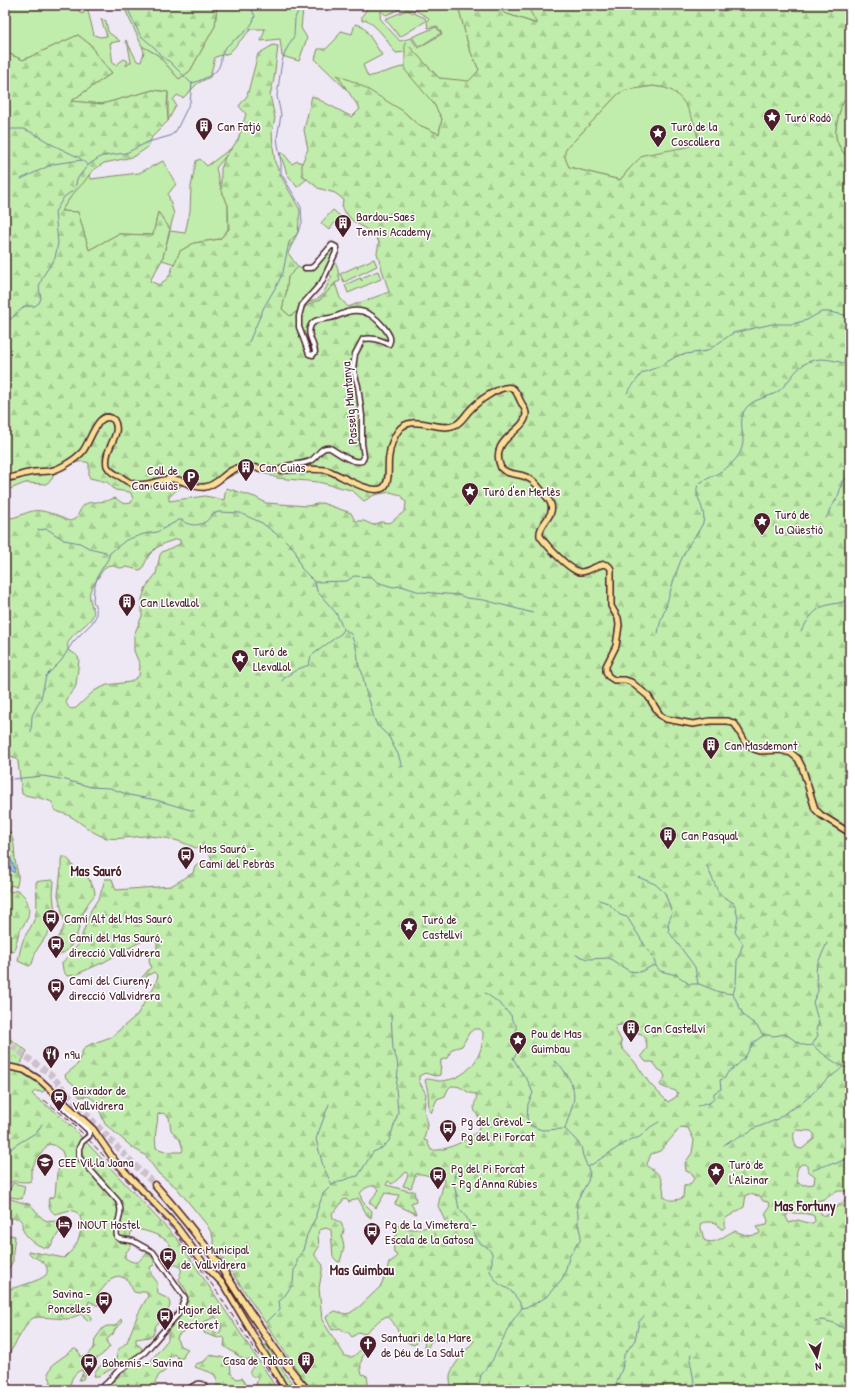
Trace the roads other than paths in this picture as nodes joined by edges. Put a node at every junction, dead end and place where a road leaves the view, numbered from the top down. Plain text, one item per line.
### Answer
1 (305, 268) dead end
2 (279, 470) junction
3 (5, 478) edge
4 (850, 833) edge
5 (5, 1066) edge
6 (59, 1098) junction
7 (155, 1185) tunnel mouth
8 (285, 1365) junction
9 (99, 1390) edge
10 (187, 1390) edge
11 (207, 1390) edge
12 (286, 1390) edge
13 (302, 1390) edge
14 (307, 1390) edge

1 - 2 street, Passeig Muntanya
2 - 3 main road
2 - 4 main road
5 - 6 main road
6 - 9 street, bridge
6 - 12 main road
7 - 8 highway
8 - 13 highway
8 - 14 highway
10 - 11 street

